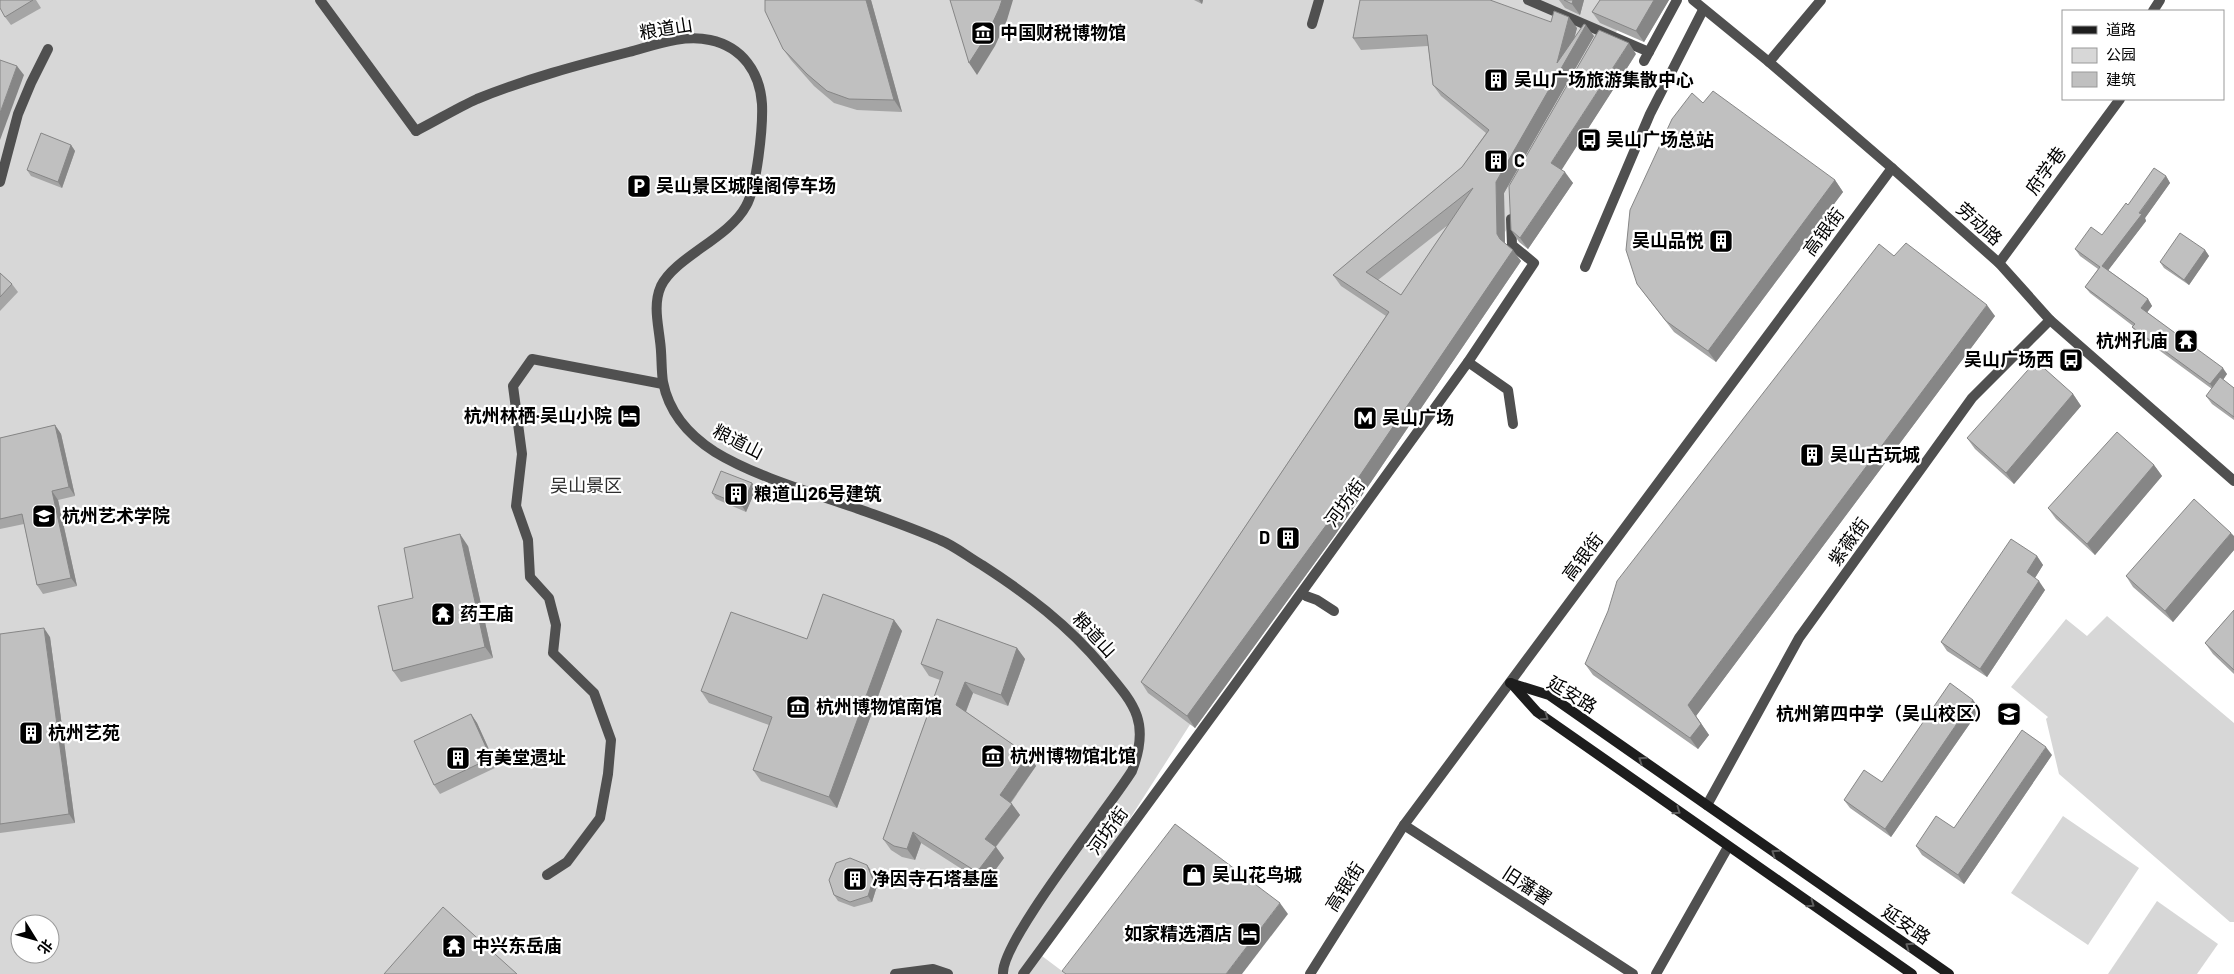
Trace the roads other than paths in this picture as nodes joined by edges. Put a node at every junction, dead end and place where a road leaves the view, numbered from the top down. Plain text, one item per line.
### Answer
1 (320, 0) edge
2 (1319, 0) edge
3 (1528, 0) edge
4 (1677, 0) edge
5 (1693, 0) edge
6 (1820, 0) edge
7 (1703, 10) junction
8 (1312, 24) dead end
9 (48, 49) dead end
10 (1770, 62) junction
11 (2119, 100) edge
12 (1892, 168) junction
13 (0, 182) edge
14 (1511, 205) edge
15 (1999, 263) junction
16 (1584, 267) dead end
17 (2050, 320) junction
18 (1468, 362) junction
19 (663, 384) junction
20 (1513, 424) dead end
21 (2234, 481) edge
22 (1306, 596) dead end
23 (1334, 611) dead end
24 (1510, 682) junction
25 (1707, 806) junction
26 (1404, 825) junction
27 (1728, 847) junction
28 (547, 875) dead end
29 (895, 974) edge
30 (948, 974) edge
31 (1003, 974) edge
32 (1024, 974) edge
33 (1310, 974) edge
34 (1633, 974) edge
35 (1656, 974) edge
36 (1912, 974) edge
37 (1949, 974) edge

1 - 19 street, 粮道山
2 - 8 street
3 - 4 street
5 - 7 street, 劳动路
6 - 10 street
7 - 10 street, 劳动路
7 - 16 street
9 - 13 street
10 - 12 street, 劳动路
11 - 15 street, 府学巷
12 - 15 street, 劳动路
12 - 24 street, 高银街
14 - 18 street, 河坊街
15 - 17 street, 劳动路
17 - 21 street, 劳动路
17 - 25 street, 紫薇街
18 - 20 street
18 - 32 street, 河坊街
19 - 28 street
19 - 31 street, 粮道山
22 - 23 street
25 -> 24 main road, 延安路
24 - 26 street, 高银街
24 -> 27 main road, 延安路
37 -> 25 main road, 延安路
26 - 33 street, 高银街
26 - 34 street, 旧藩署
27 - 35 street
27 -> 36 main road, 延安路
29 - 30 street

